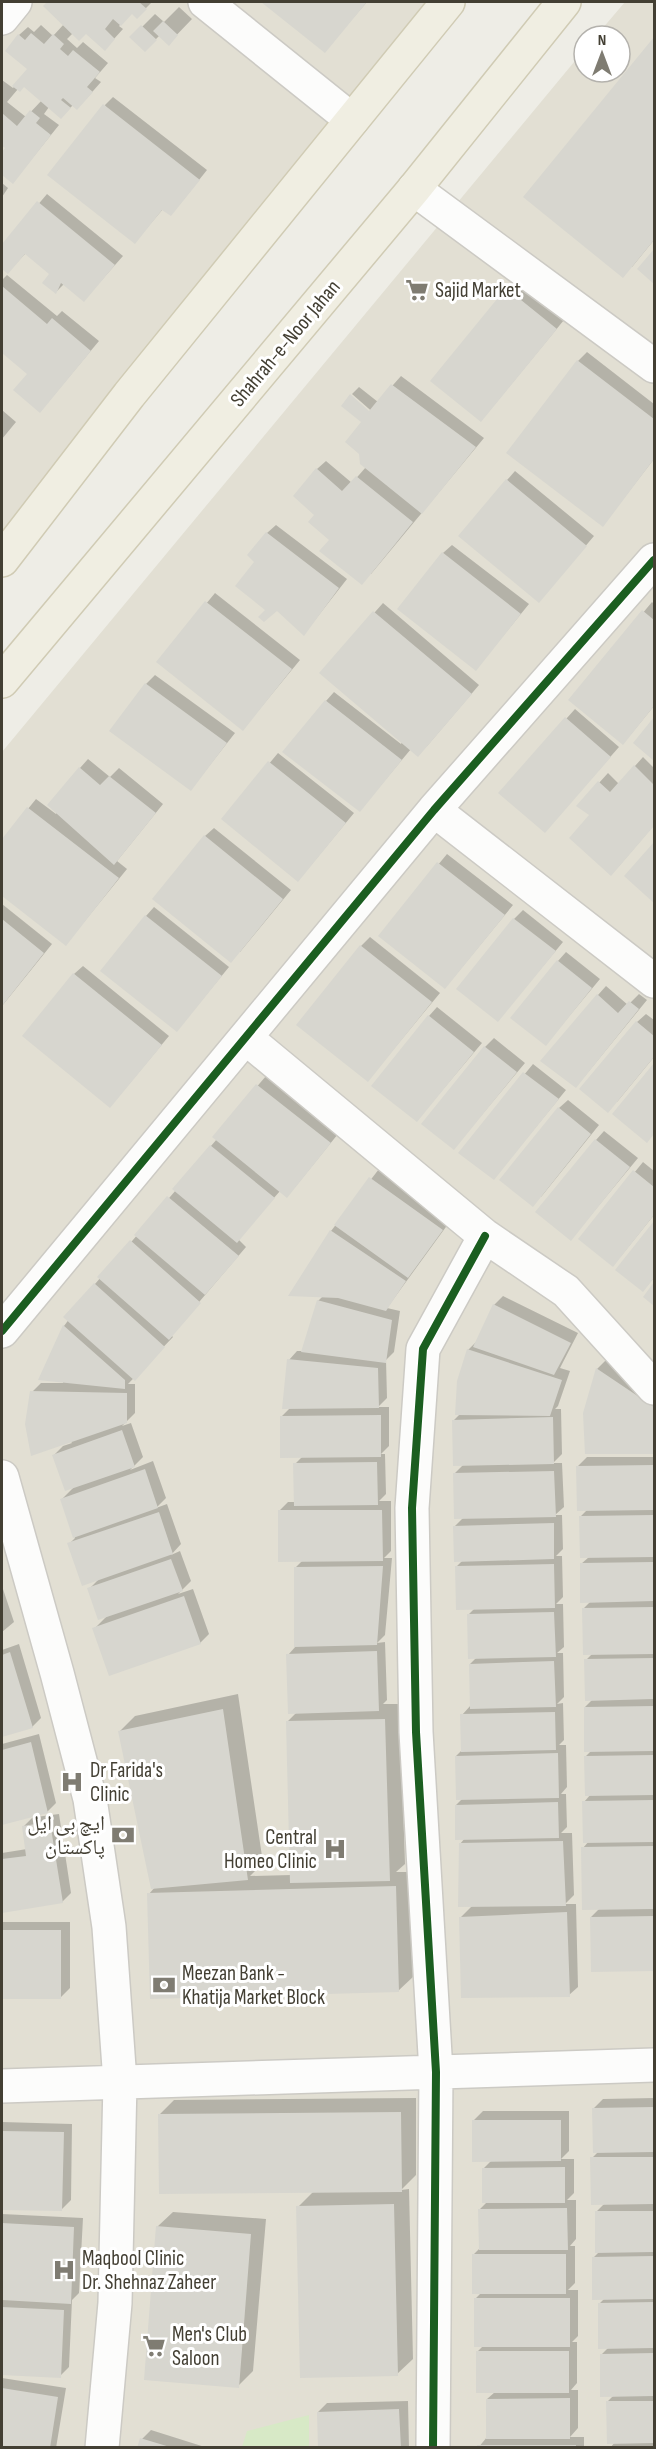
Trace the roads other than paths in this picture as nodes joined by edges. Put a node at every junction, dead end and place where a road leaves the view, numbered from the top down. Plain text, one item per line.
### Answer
1 (15, 2) edge
2 (205, 2) edge
3 (448, 2) edge
4 (564, 2) edge
5 (2, 18) edge
6 (352, 120) junction
7 (414, 189) junction
8 (654, 366) edge
9 (2, 560) edge
10 (652, 567) edge
11 (2, 681) edge
12 (434, 810) junction
13 (654, 981) edge
14 (246, 1038) junction
15 (485, 1236) junction
16 (2, 1331) edge
17 (654, 1388) edge
18 (2, 1477) edge
19 (654, 2065) edge
20 (436, 2072) junction
21 (120, 2082) junction
22 (2, 2086) edge
23 (102, 2448) edge
24 (433, 2448) edge

1 - 5 street
2 - 6 street
3 - 6 main road
4 - 7 main road, Shahrah-e-Noor Jahan
6 - 9 main road
7 - 8 street
7 - 11 main road, Shahrah-e-Noor Jahan
10 - 12 street
12 - 13 street
12 - 14 street
14 - 15 street
14 - 16 street
15 - 17 street
15 - 20 street
18 - 21 street
19 - 20 street
20 - 21 street
20 - 24 street
21 - 22 street
21 - 23 street

